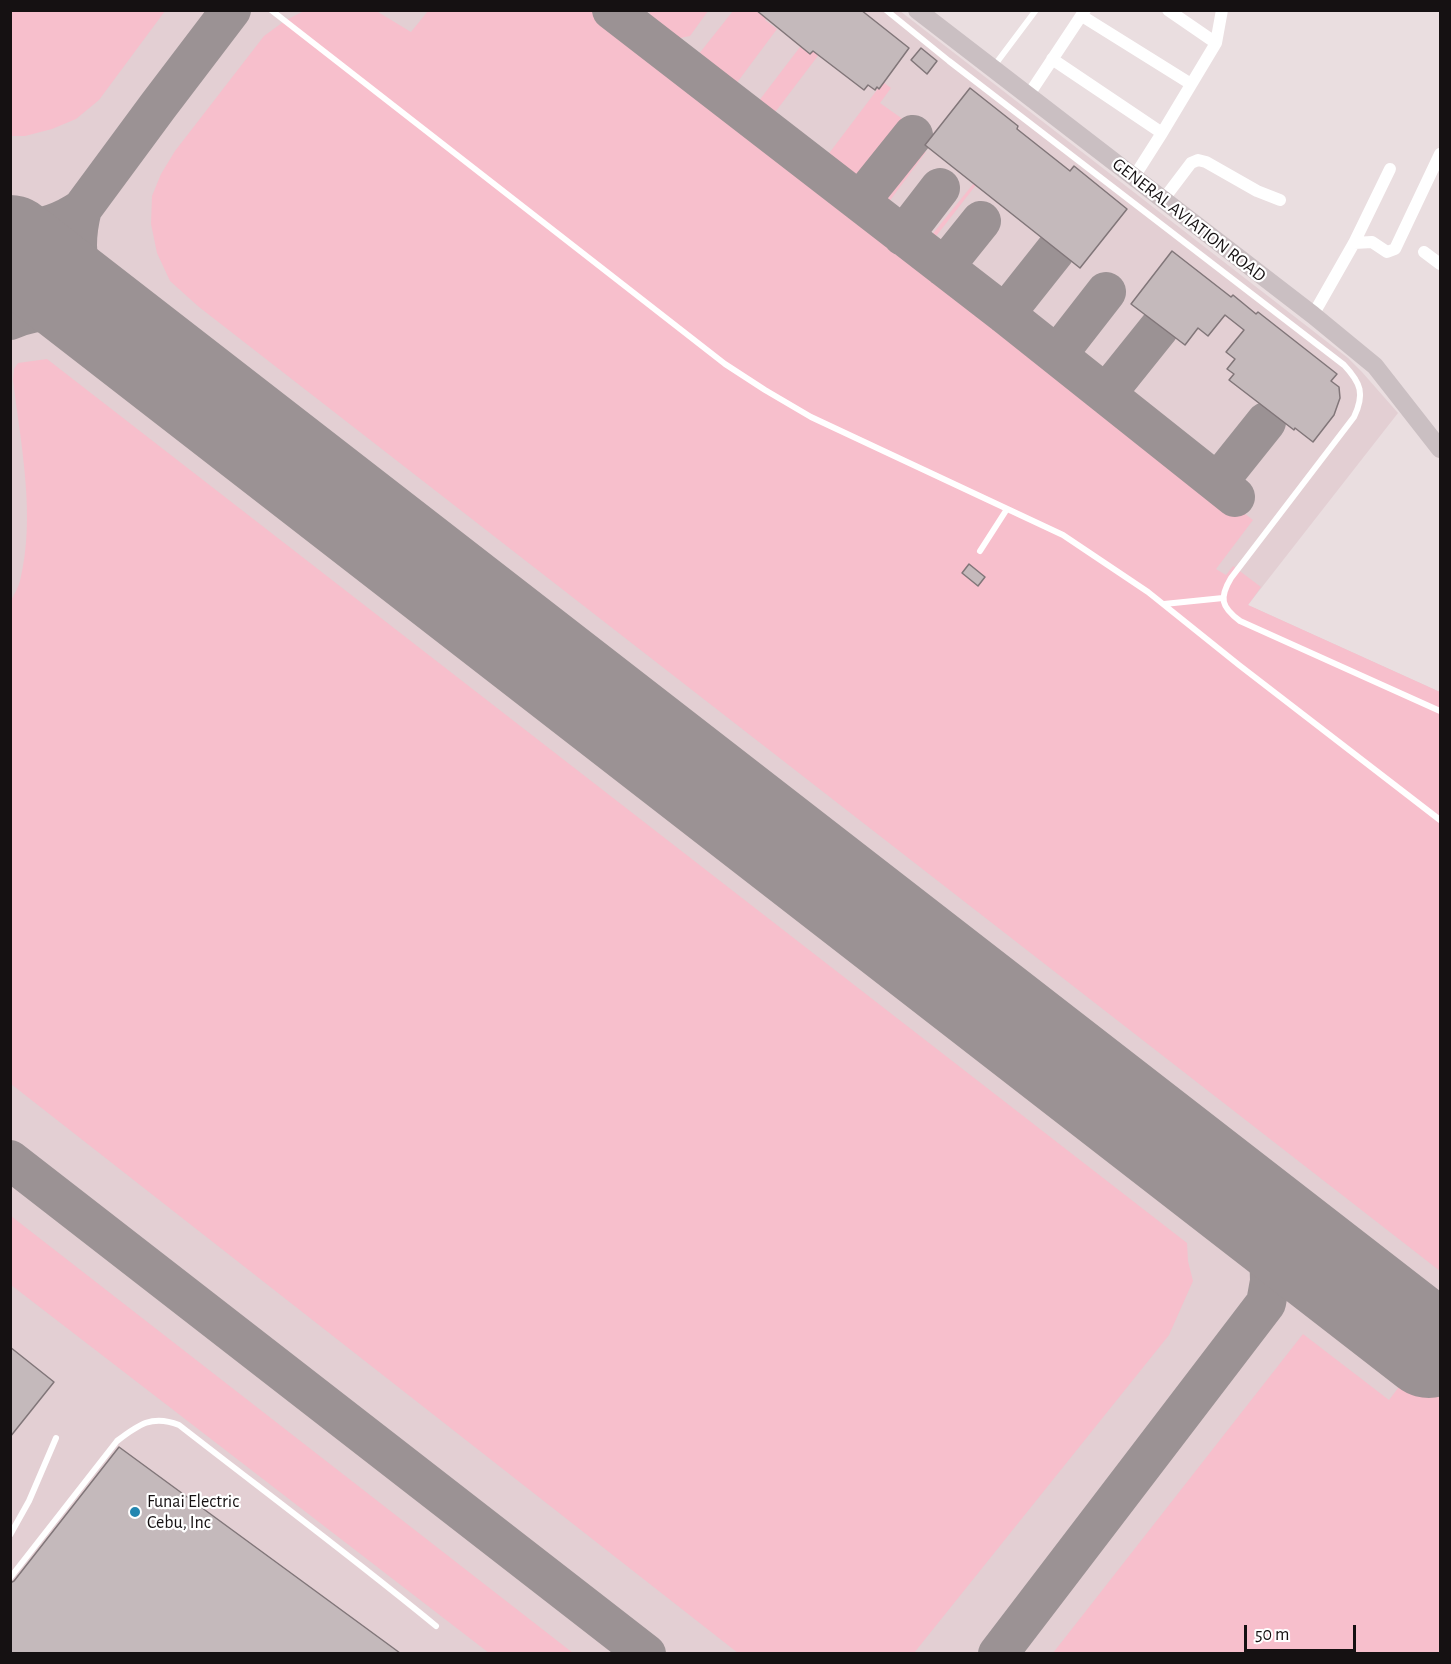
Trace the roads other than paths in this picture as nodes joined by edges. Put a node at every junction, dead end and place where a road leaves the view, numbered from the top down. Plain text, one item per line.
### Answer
1 (271, 10) edge
2 (886, 10) edge
3 (917, 10) edge
4 (1036, 10) edge
5 (1167, 10) edge
6 (1222, 10) edge
7 (1084, 13) edge
8 (1216, 42) junction
9 (1053, 59) junction
10 (992, 69) junction
11 (1191, 84) junction
12 (1028, 96) junction
13 (1162, 134) junction
14 (1440, 154) edge
15 (1390, 169) dead end
16 (1134, 177) junction
17 (1280, 200) dead end
18 (1163, 201) junction
19 (1354, 243) junction
20 (1425, 252) dead end
21 (1440, 264) edge
22 (1313, 315) junction
23 (1440, 448) edge
24 (1007, 509) junction
25 (980, 551) dead end
26 (1223, 598) junction
27 (1163, 604) junction
28 (1440, 711) edge
29 (1440, 820) edge
30 (56, 1438) dead end
31 (10, 1535) edge
32 (10, 1578) edge
33 (436, 1626) dead end

1 - 24 lane
2 - 26 lane
3 - 10 main road, GENERAL AVIATION ROAD
4 - 10 lane
5 - 8 street
6 - 8 street
7 - 9 street
7 - 11 street
8 - 11 street
9 - 12 street
9 - 13 street
10 - 12 main road, GENERAL AVIATION ROAD
11 - 13 street
12 - 16 main road, GENERAL AVIATION ROAD
13 - 16 street
14 - 19 street
15 - 19 street
16 - 18 main road, GENERAL AVIATION ROAD
17 - 18 street
18 - 22 main road, GENERAL AVIATION ROAD
19 - 22 street
20 - 21 street
22 - 23 main road, GENERAL AVIATION ROAD
24 - 25 lane
24 - 27 lane
26 - 27 lane
26 - 28 lane
27 - 29 lane
30 - 31 lane
32 - 33 lane

